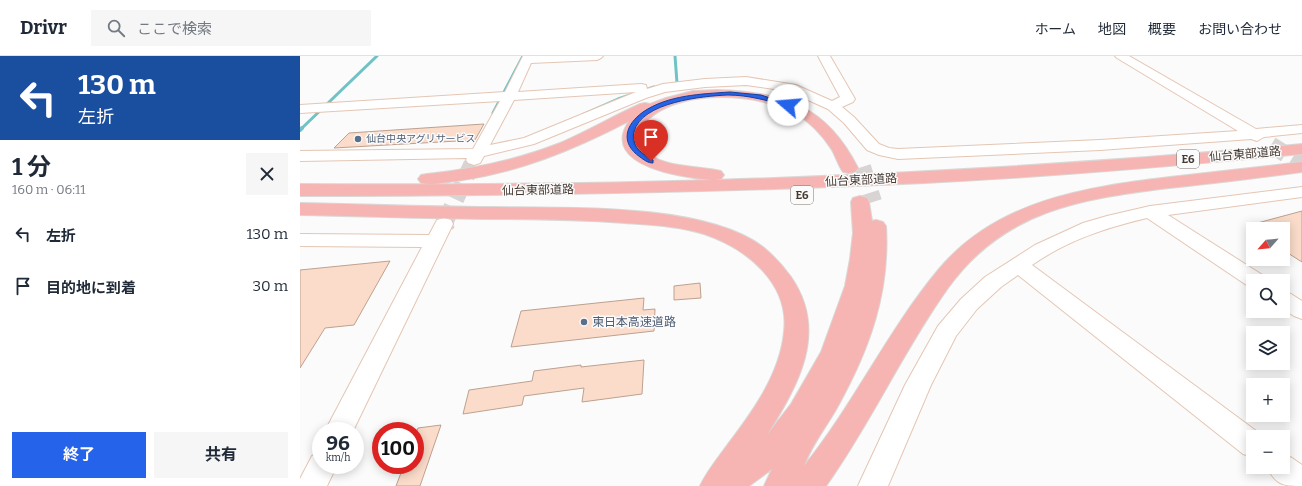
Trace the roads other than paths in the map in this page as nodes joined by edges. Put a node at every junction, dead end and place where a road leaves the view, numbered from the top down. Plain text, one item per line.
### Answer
1 (597, 56) edge
2 (824, 56) edge
3 (1121, 56) edge
4 (528, 58) edge
5 (658, 88) junction
6 (504, 97) junction
7 (833, 106) junction
8 (300, 109) edge
9 (1302, 129) edge
10 (1254, 135) junction
11 (1271, 145) tunnel mouth
12 (1302, 149) edge
13 (300, 156) edge
14 (475, 158) junction
15 (1302, 161) edge
16 (1302, 167) edge
17 (1074, 168) junction
18 (300, 182) edge
19 (300, 190) edge
20 (1302, 192) edge
21 (300, 201) edge
22 (866, 202) tunnel mouth
23 (300, 209) edge
24 (1150, 212) junction
25 (300, 240) edge
26 (1019, 264) junction
27 (1255, 274) edge
28 (1290, 303) edge
29 (1302, 311) edge
30 (344, 422) edge
31 (1246, 440) edge
32 (744, 448) junction
33 (784, 453) junction
34 (1290, 473) edge
35 (318, 474) edge
36 (1302, 482) edge
37 (810, 483) edge
38 (312, 486) edge
39 (699, 486) edge
40 (716, 486) edge
41 (724, 486) edge
42 (740, 486) edge
43 (769, 486) edge
44 (780, 486) edge
45 (874, 486) edge

1 - 4 street
2 - 7 street
3 - 10 street
4 - 6 street
5 - 6 street
5 - 7 street
5 - 14 street
6 - 8 street
6 - 14 street
7 - 10 street
9 - 10 street
10 - 11 street
12 - 17 highway, 仙台東部道路 / E6
13 - 14 street
15 - 21 highway, 仙台東部道路 / E6
16 - 37 highway
17 - 18 highway
17 - 19 highway, 仙台東部道路 / E6
20 - 24 street
22 - 33 highway
23 - 32 highway
24 - 26 street
24 - 27 street
25 - 30 street
26 - 31 street
26 - 45 street
28 - 29 street
32 - 39 highway
32 - 40 highway
33 - 41 highway
33 - 42 highway
33 - 43 highway
33 - 44 highway
34 - 36 street
35 - 38 street

